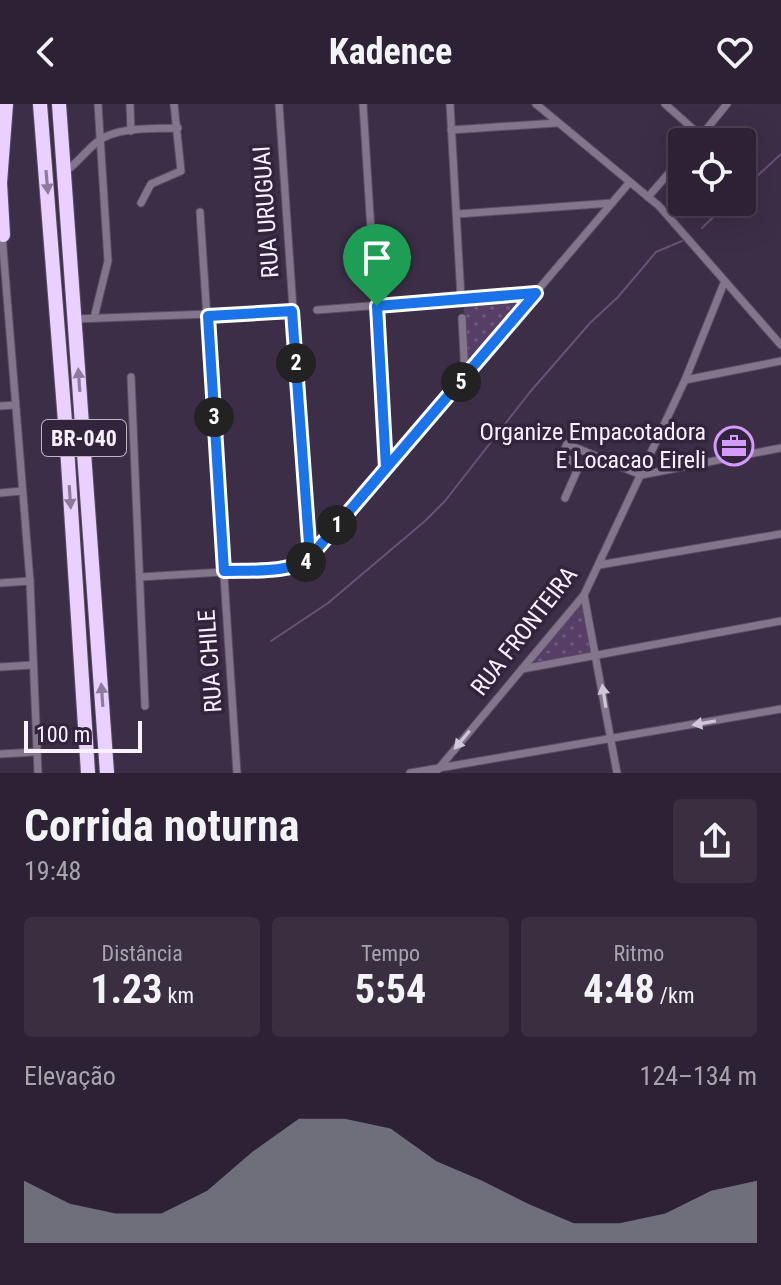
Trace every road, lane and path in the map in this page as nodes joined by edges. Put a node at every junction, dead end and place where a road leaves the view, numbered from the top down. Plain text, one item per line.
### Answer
1 (6, 104) edge
2 (40, 104) edge
3 (59, 104) edge
4 (98, 104) edge
5 (130, 104) edge
6 (174, 104) edge
7 (279, 104) edge
8 (363, 104) edge
9 (450, 104) edge
10 (536, 104) edge
11 (665, 104) edge
12 (727, 104) edge
13 (557, 123) junction
14 (178, 128) junction
15 (688, 128) edge
16 (707, 128) edge
17 (451, 130) junction
18 (131, 131) junction
19 (99, 140) junction
20 (65, 172) junction
21 (668, 174) edge
22 (629, 183) junction
23 (648, 197) junction
24 (141, 203) dead end
25 (612, 203) junction
26 (200, 212) dead end
27 (458, 214) junction
28 (2, 235) edge
29 (724, 283) junction
30 (536, 293) junction
31 (461, 298) junction
32 (377, 306) junction
33 (317, 310) dead end
34 (292, 311) junction
35 (208, 316) junction
36 (94, 318) junction
37 (462, 318) dead end
38 (75, 319) junction
39 (10, 321) junction
40 (0, 322) edge
41 (781, 345) edge
42 (781, 361) edge
43 (131, 377) dead end
44 (465, 377) junction
45 (685, 380) junction
46 (15, 405) junction
47 (0, 406) edge
48 (781, 448) edge
49 (386, 468) junction
50 (641, 475) junction
51 (22, 491) junction
52 (0, 493) edge
53 (565, 498) dead end
54 (781, 534) edge
55 (310, 557) junction
56 (599, 565) junction
57 (224, 571) junction
58 (140, 577) junction
59 (30, 581) junction
60 (0, 583) edge
61 (584, 595) junction
62 (781, 621) edge
63 (597, 654) junction
64 (33, 665) junction
65 (0, 667) edge
66 (522, 669) junction
67 (145, 706) dead end
68 (781, 709) edge
69 (611, 739) junction
70 (36, 752) junction
71 (0, 754) edge
72 (436, 771) edge
73 (38, 773) edge
74 (88, 773) edge
75 (107, 773) edge
76 (237, 773) edge
77 (410, 773) edge
78 (617, 773) edge

1 - 28 highway
2 -> 74 highway, BR-040
3 - 20 highway, BR-040
4 - 19 street
5 - 18 street
6 - 14 street
7 - 34 street, RUA URUGUAI
8 - 32 street
9 - 17 street
10 - 13 street
11 - 15 street
12 - 16 street
13 - 17 street
13 - 22 street
14 - 18 street
14 - 24 street
17 - 27 street
18 - 19 street
19 - 20 street
19 - 36 street
20 - 38 highway, BR-040
21 - 23 street
22 - 23 street
22 - 25 street
23 - 29 street
25 - 27 street
25 - 30 street
26 - 35 street, RUA CHILE
27 - 31 street
28 - 39 street
29 - 41 street
29 - 45 street, RUA FRONTEIRA
30 - 31 street
30 - 44 street
31 - 32 street
32 - 33 street
32 - 49 street
34 - 35 street
34 - 55 street, RUA URUGUAI
35 - 36 street
35 - 57 street, RUA CHILE
36 - 38 street
37 - 44 street
75 -> 38 highway, BR-040
39 - 40 street
39 - 46 street
42 - 45 street
43 - 58 street
44 - 49 street
45 - 50 street, RUA FRONTEIRA
46 - 47 street
46 - 51 street
48 - 50 street
49 - 55 street
50 - 53 street
50 - 56 street, RUA FRONTEIRA
51 - 52 street
51 - 59 street
54 - 56 street
55 - 57 street
56 - 61 street, RUA FRONTEIRA
57 - 58 street
57 - 76 street, RUA CHILE
58 - 67 street
59 - 60 street
59 - 64 street
61 - 63 street
61 - 66 street, RUA FRONTEIRA
62 - 63 street
63 - 66 street
69 -> 63 street
64 - 65 street
64 - 70 street
66 -> 72 street, RUA FRONTEIRA
68 -> 69 street
69 - 72 street
69 - 78 street
70 - 71 street
70 - 73 street
72 - 77 street

